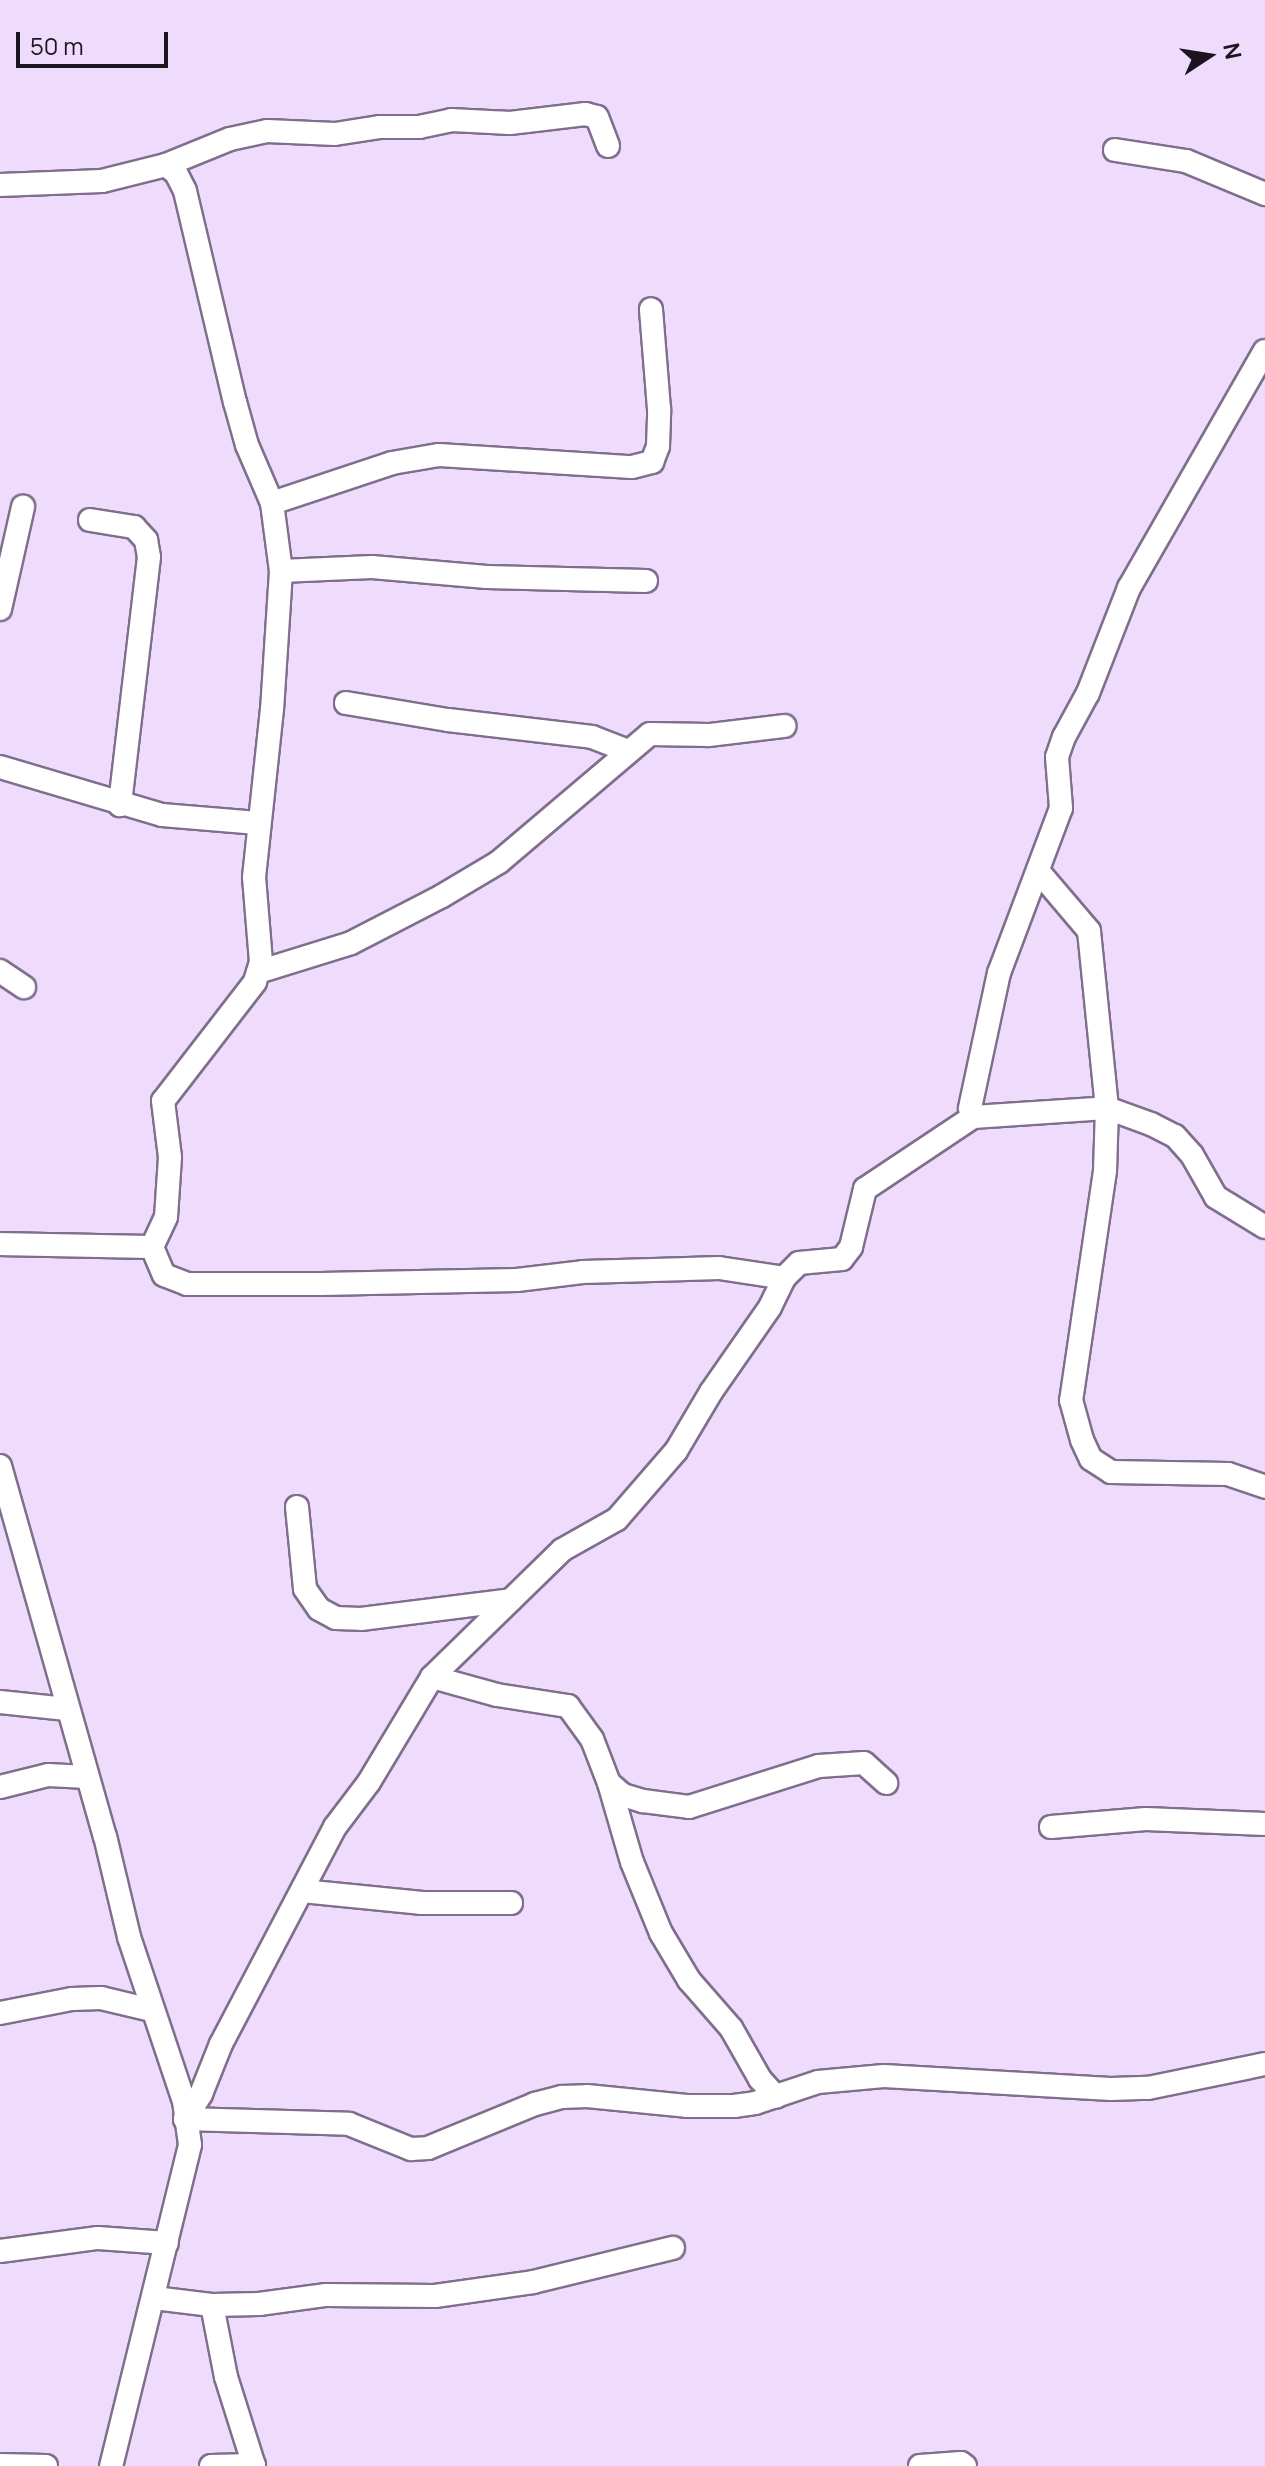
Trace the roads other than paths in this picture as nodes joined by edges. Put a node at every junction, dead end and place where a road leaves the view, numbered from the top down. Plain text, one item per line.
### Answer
1 (608, 146) dead end
2 (1115, 150) dead end
3 (166, 165) junction
4 (0, 185) edge
5 (1265, 194) edge
6 (651, 309) dead end
7 (1265, 351) edge
8 (272, 503) junction
9 (23, 507) dead end
10 (90, 520) dead end
11 (281, 571) junction
12 (646, 581) dead end
13 (0, 609) edge
14 (346, 703) dead end
15 (784, 726) dead end
16 (626, 750) junction
17 (0, 767) edge
18 (120, 805) junction
19 (258, 823) junction
20 (1039, 872) junction
21 (0, 971) edge
22 (258, 972) junction
23 (24, 987) dead end
24 (1107, 1108) junction
25 (973, 1117) junction
26 (1265, 1227) edge
27 (0, 1244) edge
28 (152, 1247) junction
29 (784, 1278) junction
30 (0, 1466) edge
31 (1265, 1487) edge
32 (297, 1507) dead end
33 (511, 1600) junction
34 (432, 1677) junction
35 (0, 1702) edge
36 (67, 1709) junction
37 (87, 1777) junction
38 (609, 1783) junction
39 (886, 1783) dead end
40 (0, 1787) edge
41 (1265, 1824) edge
42 (1051, 1827) dead end
43 (302, 1891) junction
44 (511, 1903) dead end
45 (151, 2010) junction
46 (0, 2013) edge
47 (1265, 2064) edge
48 (776, 2097) junction
49 (185, 2119) junction
50 (167, 2243) junction
51 (673, 2248) dead end
52 (0, 2251) edge
53 (154, 2298) junction
54 (212, 2305) junction
55 (0, 2465) edge
56 (46, 2466) edge
57 (111, 2466) edge
58 (211, 2466) edge
59 (254, 2466) edge
60 (920, 2466) edge
61 (965, 2466) edge

1 - 3 street
2 - 5 street
3 - 4 street
3 - 8 street
6 - 8 street
7 - 20 street
8 - 11 street
9 - 13 street
10 - 18 street
11 - 12 street
11 - 19 street
14 - 16 street
15 - 16 street
16 - 22 street
17 - 18 street
18 - 19 street
19 - 22 street
20 - 24 street
20 - 25 street
21 - 23 street
22 - 28 street
24 - 25 street
24 - 26 street
24 - 31 street
25 - 29 street
27 - 28 street
28 - 29 street
29 - 33 street
30 - 36 street
32 - 33 street
33 - 34 street
34 - 38 street
34 - 43 street
35 - 36 street
36 - 37 street
37 - 40 street
37 - 45 street
38 - 39 street
38 - 48 street
41 - 42 street
43 - 44 street
43 - 49 street
45 - 46 street
45 - 49 street
47 - 48 street
48 - 49 street
49 - 50 street
50 - 52 street
50 - 53 street
51 - 54 street
53 - 54 street
53 - 57 street
54 - 59 street
55 - 56 street
58 - 59 street
60 - 61 street

